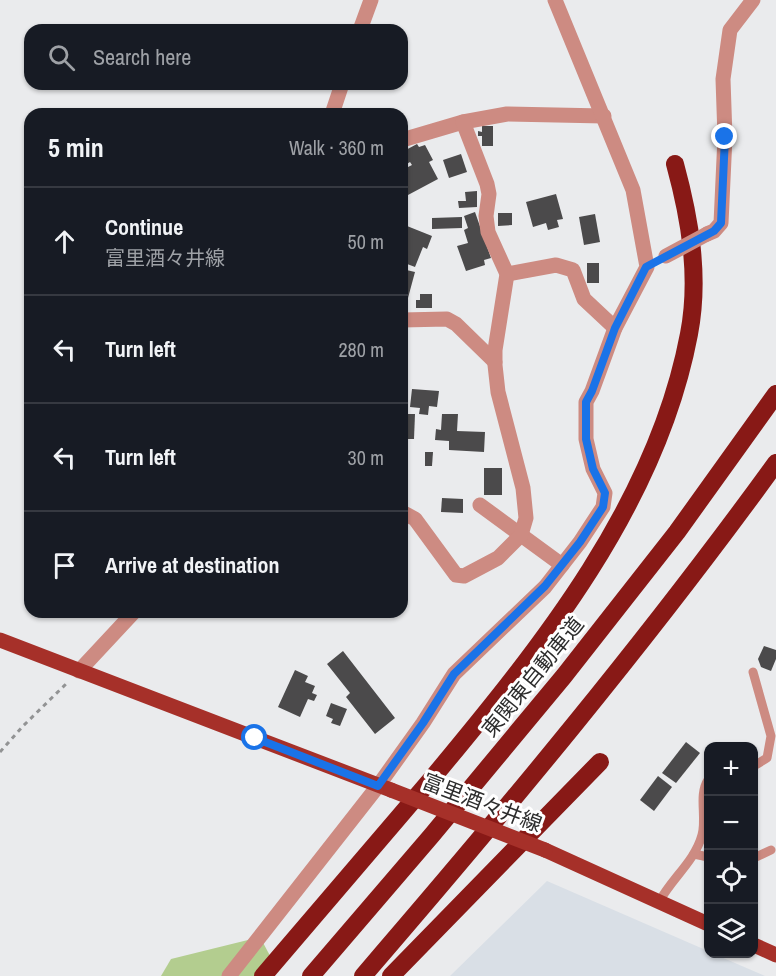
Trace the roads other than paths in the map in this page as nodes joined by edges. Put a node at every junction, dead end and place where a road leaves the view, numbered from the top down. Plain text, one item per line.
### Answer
1 (371, 0) edge
2 (555, 0) edge
3 (753, 0) edge
4 (362, 24) edge
5 (340, 90) edge
6 (335, 108) edge
7 (604, 116) junction
8 (463, 122) junction
9 (408, 138) edge
10 (675, 164) dead end
11 (646, 267) junction
12 (507, 274) junction
13 (408, 320) edge
14 (615, 328) junction
15 (495, 362) junction
16 (776, 394) edge
17 (776, 464) edge
18 (480, 505) dead end
19 (408, 515) edge
20 (521, 535) junction
21 (562, 565) junction
22 (128, 618) edge
23 (0, 640) edge
24 (79, 671) junction
25 (753, 672) dead end
26 (600, 762) dead end
27 (758, 764) edge
28 (704, 786) edge
29 (384, 788) junction
30 (771, 850) dead end
31 (694, 854) junction
32 (704, 856) edge
33 (758, 856) edge
34 (659, 902) junction
35 (704, 922) edge
36 (758, 947) edge
37 (776, 955) edge
38 (229, 976) edge
39 (263, 976) edge
40 (311, 976) edge
41 (363, 976) edge
42 (390, 976) edge

1 - 4 street
2 - 7 street
3 - 11 street, bridge
5 - 6 street
7 - 8 street
7 - 11 street
8 - 9 street
8 - 12 street
10 - 39 highway
11 - 14 street
12 - 14 street
12 - 15 street
13 - 15 street
14 - 21 street
15 - 20 street
16 - 40 highway, 東関東自動車道
17 - 41 highway
18 - 20 street
19 - 20 street
20 - 21 street
21 - 29 street
22 - 24 street
23 - 24 main road, 富里酒々井線
24 - 29 main road, 富里酒々井線
25 - 27 lane
26 - 42 highway
28 - 31 lane
29 - 34 main road, 富里酒々井線, bridge
29 - 38 street
30 - 33 lane
31 - 32 lane
31 - 34 lane
34 - 35 main road, 富里酒々井線
36 - 37 main road

